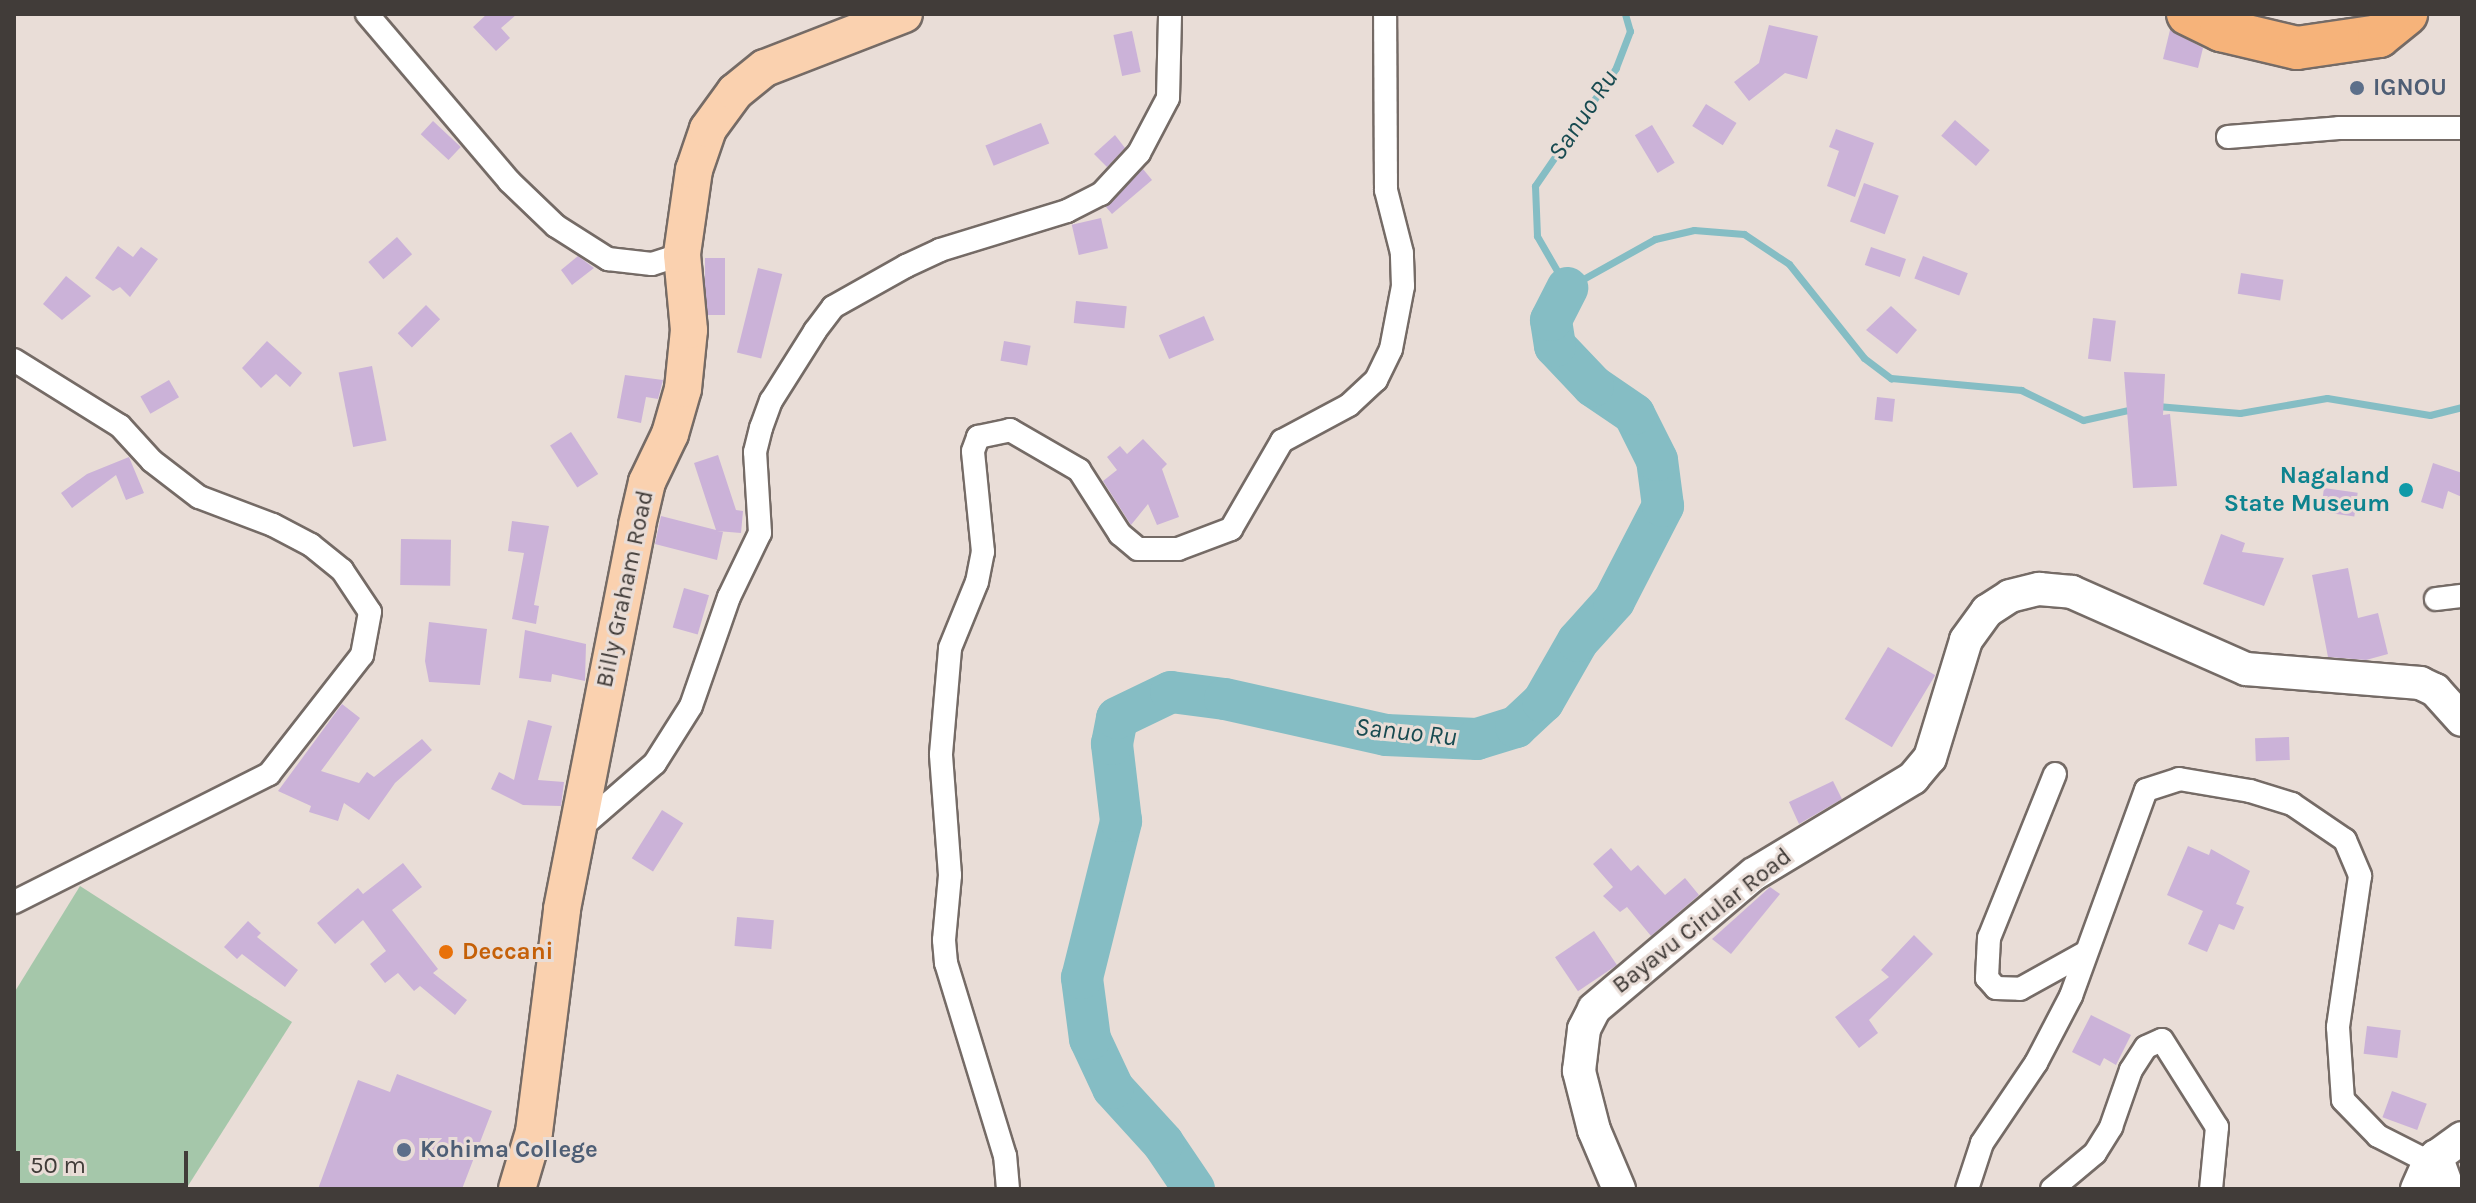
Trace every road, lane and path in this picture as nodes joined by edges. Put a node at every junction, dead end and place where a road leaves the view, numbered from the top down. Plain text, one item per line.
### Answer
1 (367, 14) edge
2 (904, 14) edge
3 (1170, 14) edge
4 (1385, 14) edge
5 (2188, 14) edge
6 (2406, 14) edge
7 (2462, 128) edge
8 (2228, 137) dead end
9 (682, 254) junction
10 (14, 360) edge
11 (2462, 596) edge
12 (2436, 599) dead end
13 (2462, 720) edge
14 (2055, 774) dead end
15 (577, 831) junction
16 (14, 902) edge
17 (2085, 953) junction
18 (2462, 1138) edge
19 (2428, 1169) edge
20 (517, 1189) edge
21 (1008, 1189) edge
22 (1619, 1189) edge
23 (1967, 1189) edge
24 (2052, 1189) edge
25 (2211, 1189) edge
26 (2448, 1189) edge

1 - 9 street
2 - 9 main road, Billy Graham Road
3 - 15 street
4 - 21 street
5 - 6 highway
7 - 8 street
9 - 15 main road, Billy Graham Road
10 - 16 street
11 - 12 street
13 - 22 street, Bayavu Cirular Road
14 - 17 street
15 - 20 main road, Billy Graham Road
17 - 19 street
17 - 23 street
18 - 19 street
19 - 26 street
24 - 25 street

